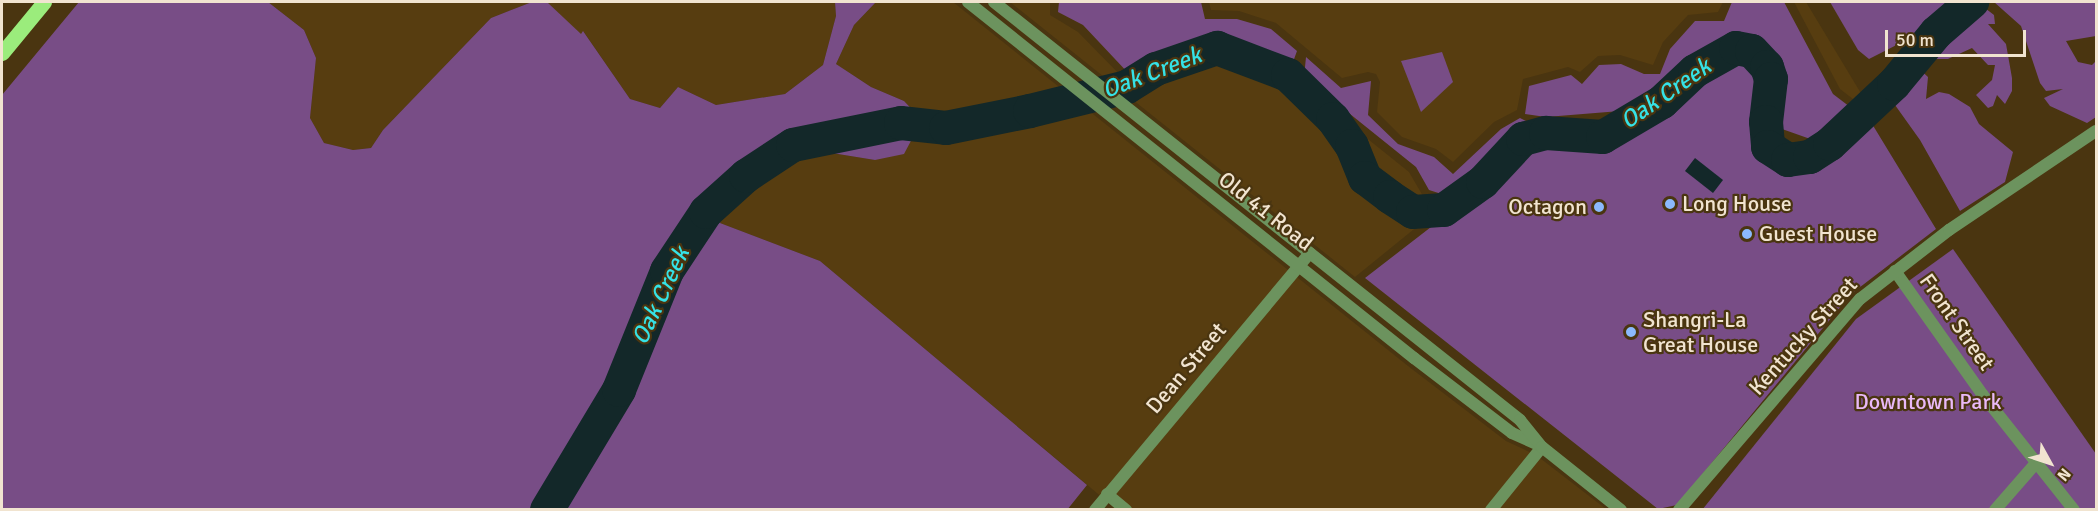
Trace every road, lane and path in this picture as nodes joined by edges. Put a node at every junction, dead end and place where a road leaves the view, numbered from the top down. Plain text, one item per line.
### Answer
1 (44, 2) edge
2 (968, 2) edge
3 (994, 2) edge
4 (2, 53) edge
5 (2097, 131) edge
6 (1310, 253) junction
7 (1300, 265) junction
8 (1895, 271) junction
9 (1542, 447) junction
10 (2036, 462) junction
11 (1107, 494) junction
12 (1095, 510) edge
13 (1126, 510) edge
14 (1491, 510) edge
15 (1621, 510) edge
16 (1678, 510) edge
17 (1995, 510) edge
18 (2073, 510) edge

1 - 4 main road
2 - 7 street, Old 41 Road
3 - 6 street, Old 41 Road
5 - 8 street, Kentucky Street
6 - 7 street, Dean Street
6 - 9 street, Old 41 Road
7 - 9 street, Old 41 Road
7 - 11 street, Dean Street
8 - 10 street, Front Street
8 - 16 street, Kentucky Street
9 - 14 street
9 - 15 street, Old 41 Road
10 - 17 street
10 - 18 street, Front Street
11 - 12 street, Dean Street
11 - 13 street

